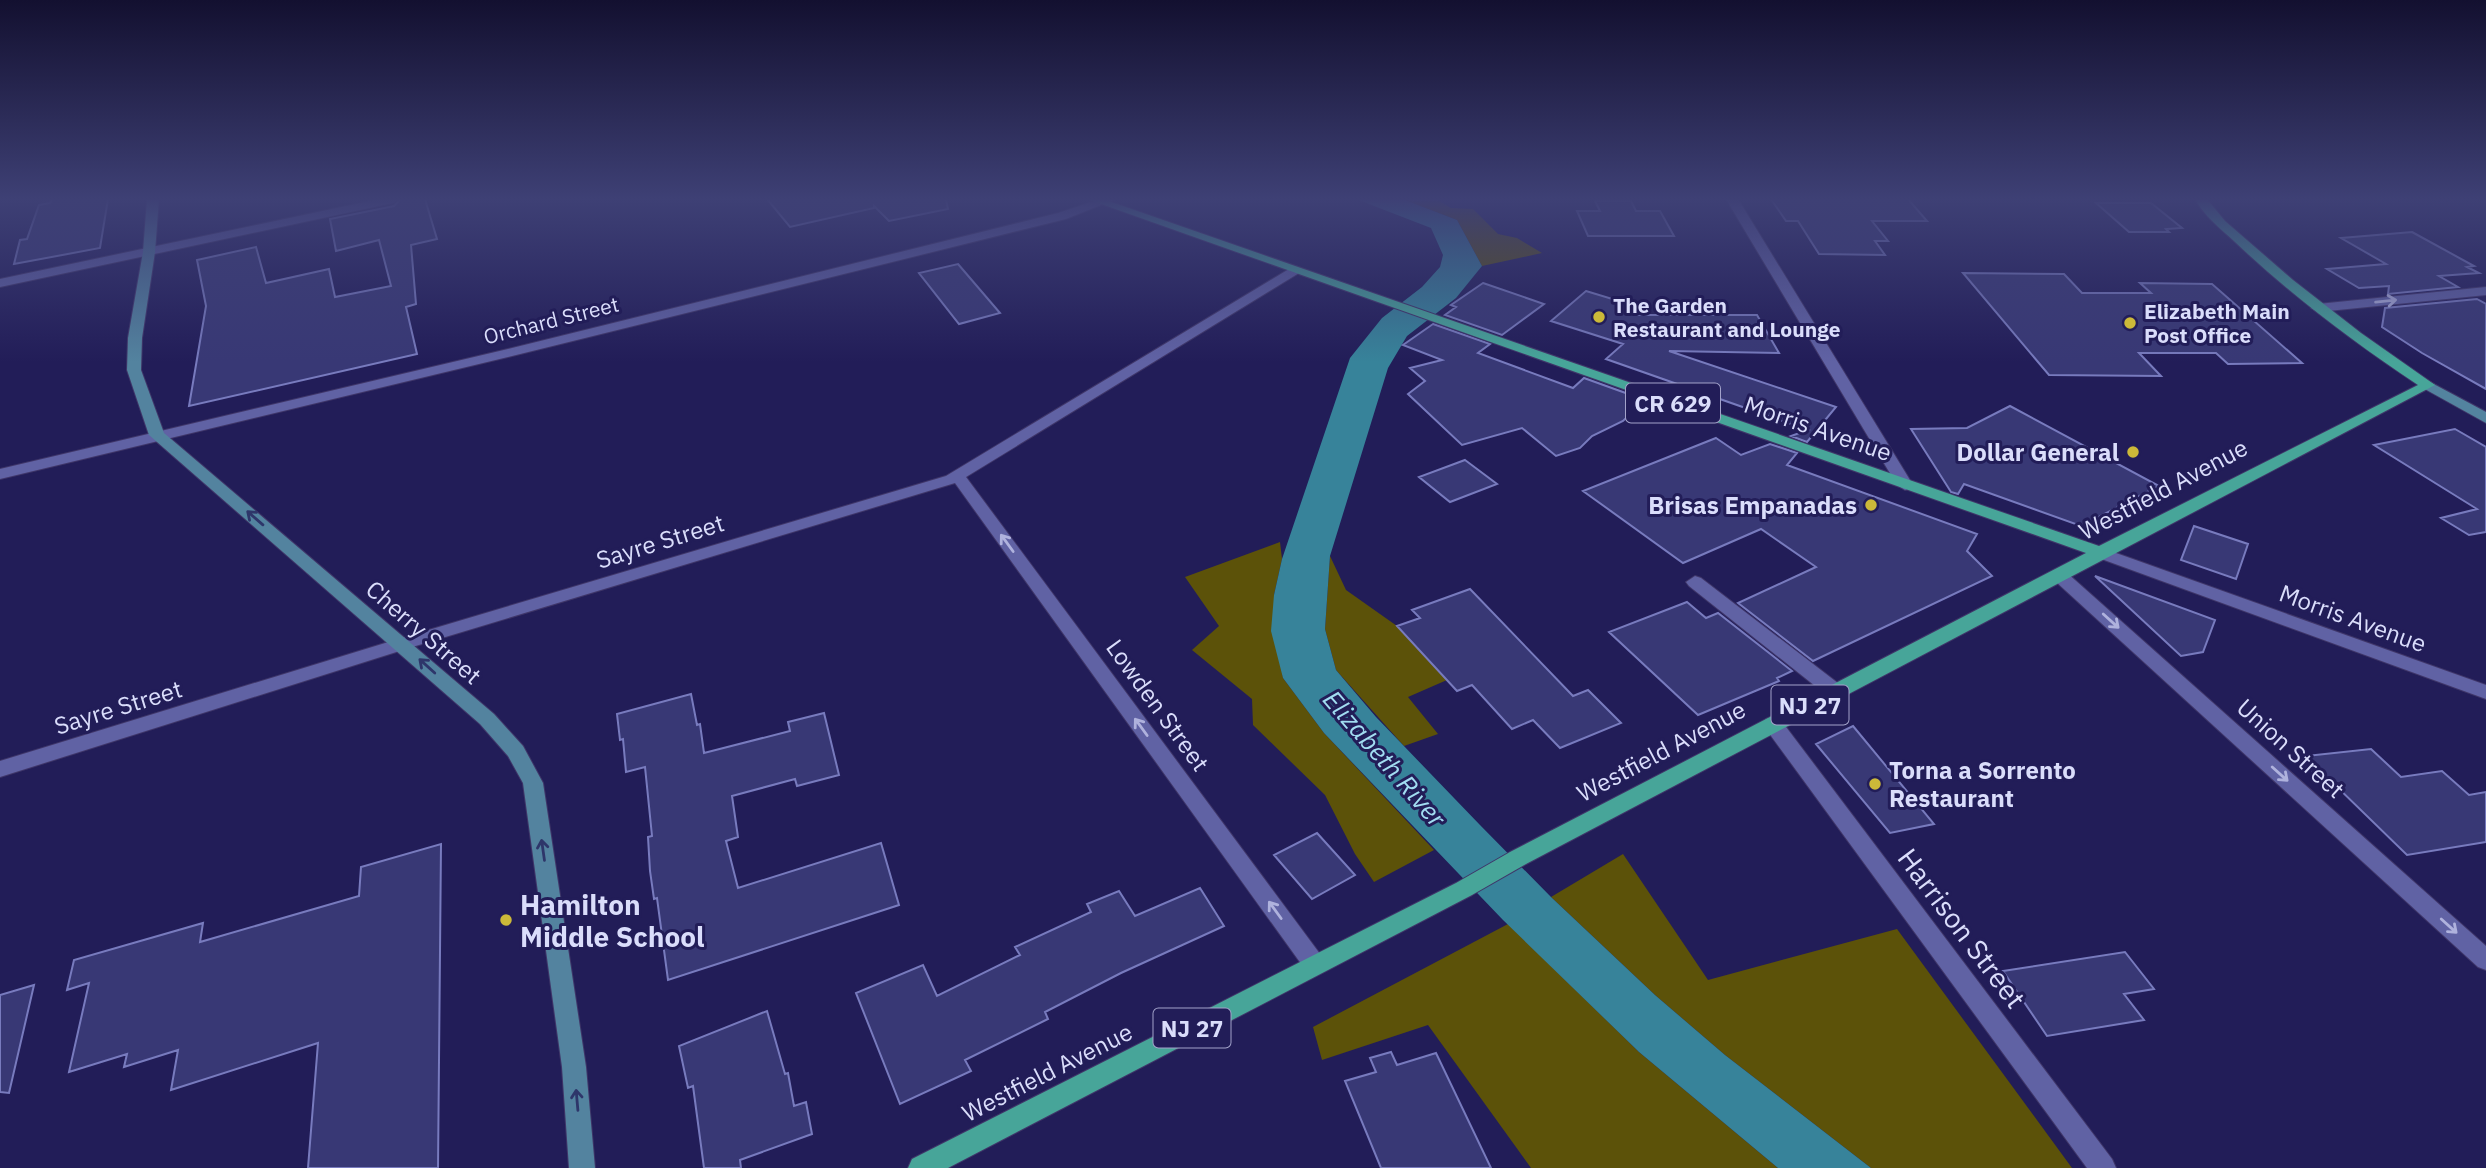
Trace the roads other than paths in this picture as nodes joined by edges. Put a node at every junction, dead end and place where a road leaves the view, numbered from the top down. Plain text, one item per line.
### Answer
1 (142, 254) edge
2 (149, 254) edge
3 (910, 254) edge
4 (1249, 254) edge
5 (1765, 254) edge
6 (2254, 254) edge
7 (1294, 270) junction
8 (0, 283) edge
9 (2486, 291) edge
10 (2318, 308) junction
11 (2427, 385) junction
12 (2486, 418) edge
13 (157, 435) junction
14 (0, 474) edge
15 (958, 477) junction
16 (1905, 485) junction
17 (2102, 553) junction
18 (2060, 576) junction
19 (1695, 582) dead end
20 (402, 644) junction
21 (1836, 692) junction
22 (2486, 692) edge
23 (1773, 724) junction
24 (0, 769) edge
25 (2486, 960) edge
26 (1315, 965) junction
27 (582, 1168) edge
28 (921, 1168) edge
29 (2104, 1168) edge

1 - 8 street
2 - 13 street
3 - 13 street, Orchard Street
4 - 7 main road, Morris Avenue / CR 629
5 - 16 street
6 - 10 main road
7 - 15 street, Sayre Street
7 - 16 main road, Morris Avenue / CR 629
10 -> 9 street
10 - 11 main road
11 - 12 street
11 - 17 main road, Westfield Avenue / NJ 27
13 - 14 street, Orchard Street
20 -> 13 street, Cherry Street
15 - 20 street, Sayre Street
26 -> 15 street, Lowden Street
16 - 17 main road, Morris Avenue / CR 629
17 - 18 main road, Westfield Avenue / NJ 27
17 - 22 street, Morris Avenue
18 - 21 main road, Westfield Avenue / NJ 27
18 -> 25 street, Union Street
19 - 21 street
20 - 24 street, Sayre Street
27 -> 20 street, Cherry Street
21 - 23 main road, Westfield Avenue / NJ 27
23 - 26 main road, Westfield Avenue / NJ 27
23 - 29 street, Harrison Street
26 - 28 main road, Westfield Avenue / NJ 27

